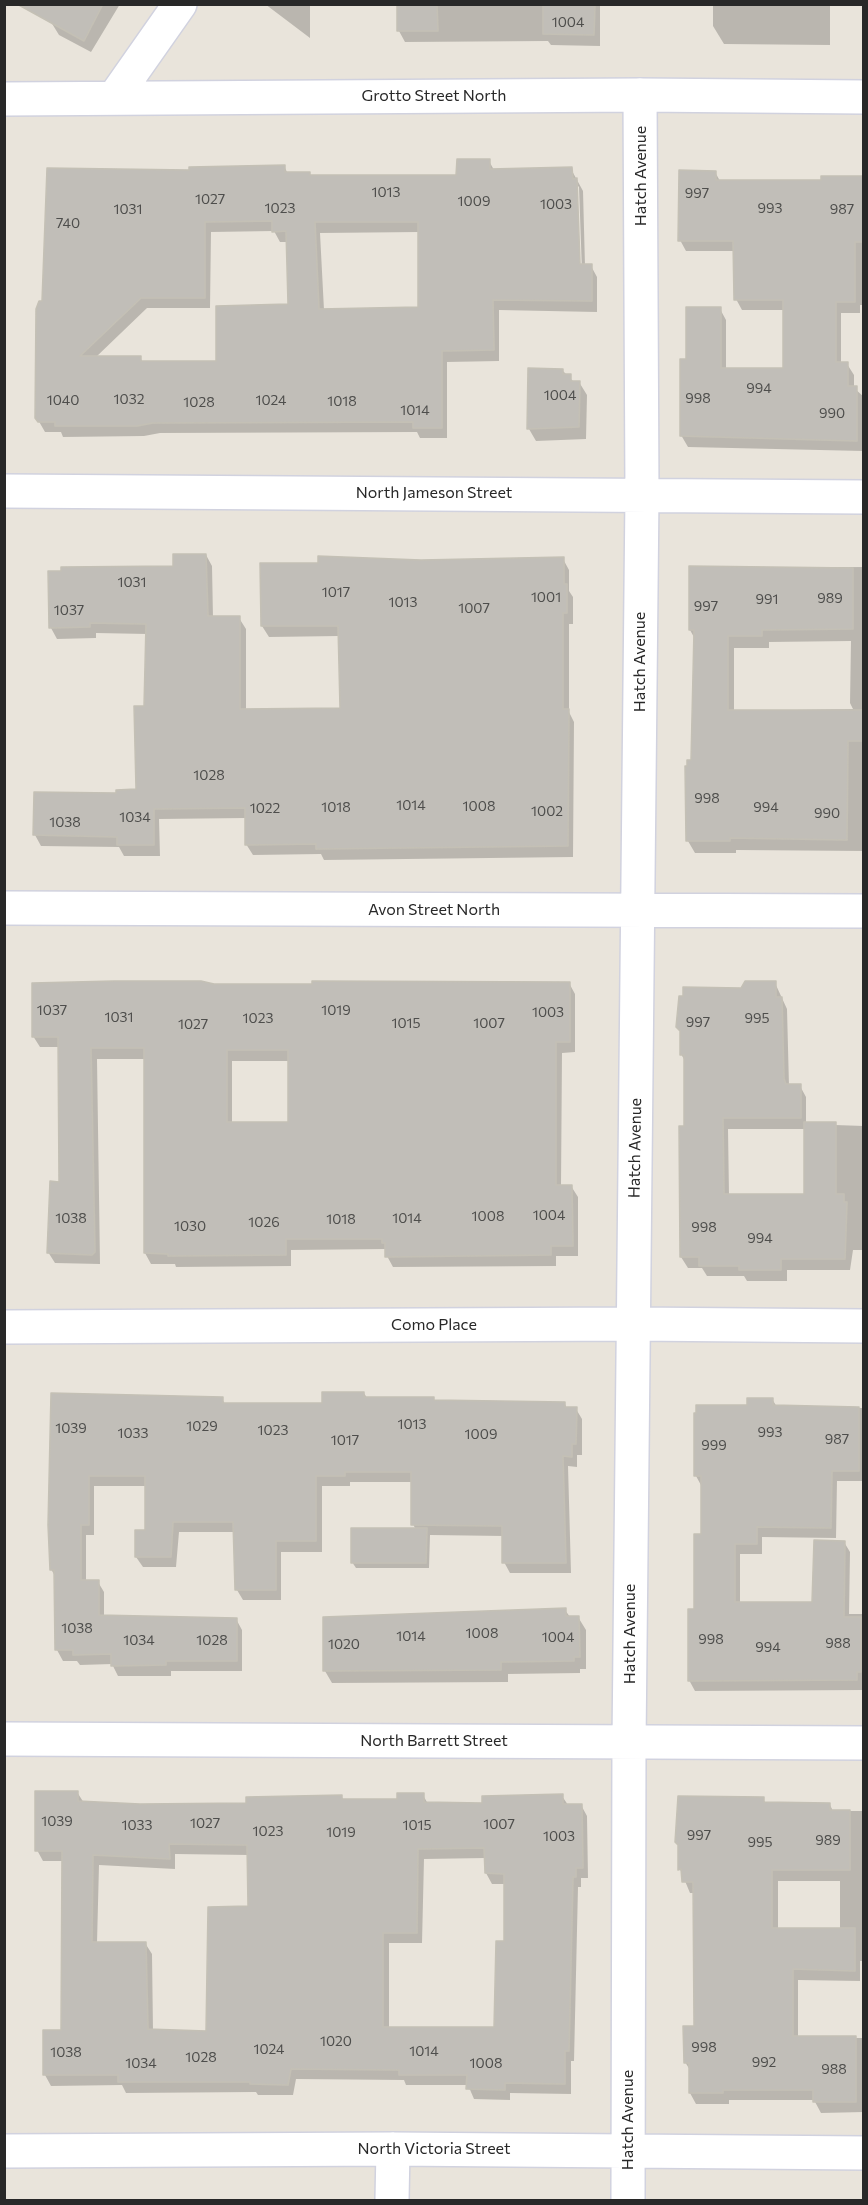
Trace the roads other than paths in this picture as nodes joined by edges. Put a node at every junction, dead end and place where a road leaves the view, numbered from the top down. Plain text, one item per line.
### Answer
1 (180, 4) edge
2 (640, 95) junction
3 (864, 97) edge
4 (114, 98) junction
5 (4, 99) edge
6 (4, 491) edge
7 (642, 494) junction
8 (864, 497) edge
9 (4, 908) edge
10 (638, 911) junction
11 (864, 911) edge
12 (633, 1324) junction
13 (864, 1326) edge
14 (4, 1327) edge
15 (4, 1739) edge
16 (629, 1742) junction
17 (864, 1743) edge
18 (393, 2149) junction
19 (4, 2151) edge
20 (628, 2151) junction
21 (864, 2153) edge
22 (392, 2200) edge
23 (628, 2200) edge

1 - 4 street
2 - 3 street, Grotto Street North
2 - 4 street, Grotto Street North
2 - 7 street, Hatch Avenue
4 - 5 street, Grotto Street North
6 - 7 street, North Jameson Street
7 - 8 street, North Jameson Street
7 - 10 street, Hatch Avenue
9 - 10 street, Avon Street North
10 - 11 street, Avon Street North
10 - 12 street, Hatch Avenue
12 - 13 street, Como Place
12 - 14 street, Como Place
12 - 16 street, Hatch Avenue
15 - 16 street, North Barrett Street
16 - 17 street, North Barrett Street
16 - 20 street, Hatch Avenue
18 - 19 street, North Victoria Street
18 - 20 street, North Victoria Street
18 - 22 street
20 - 21 street, North Victoria Street
20 - 23 street, Hatch Avenue

